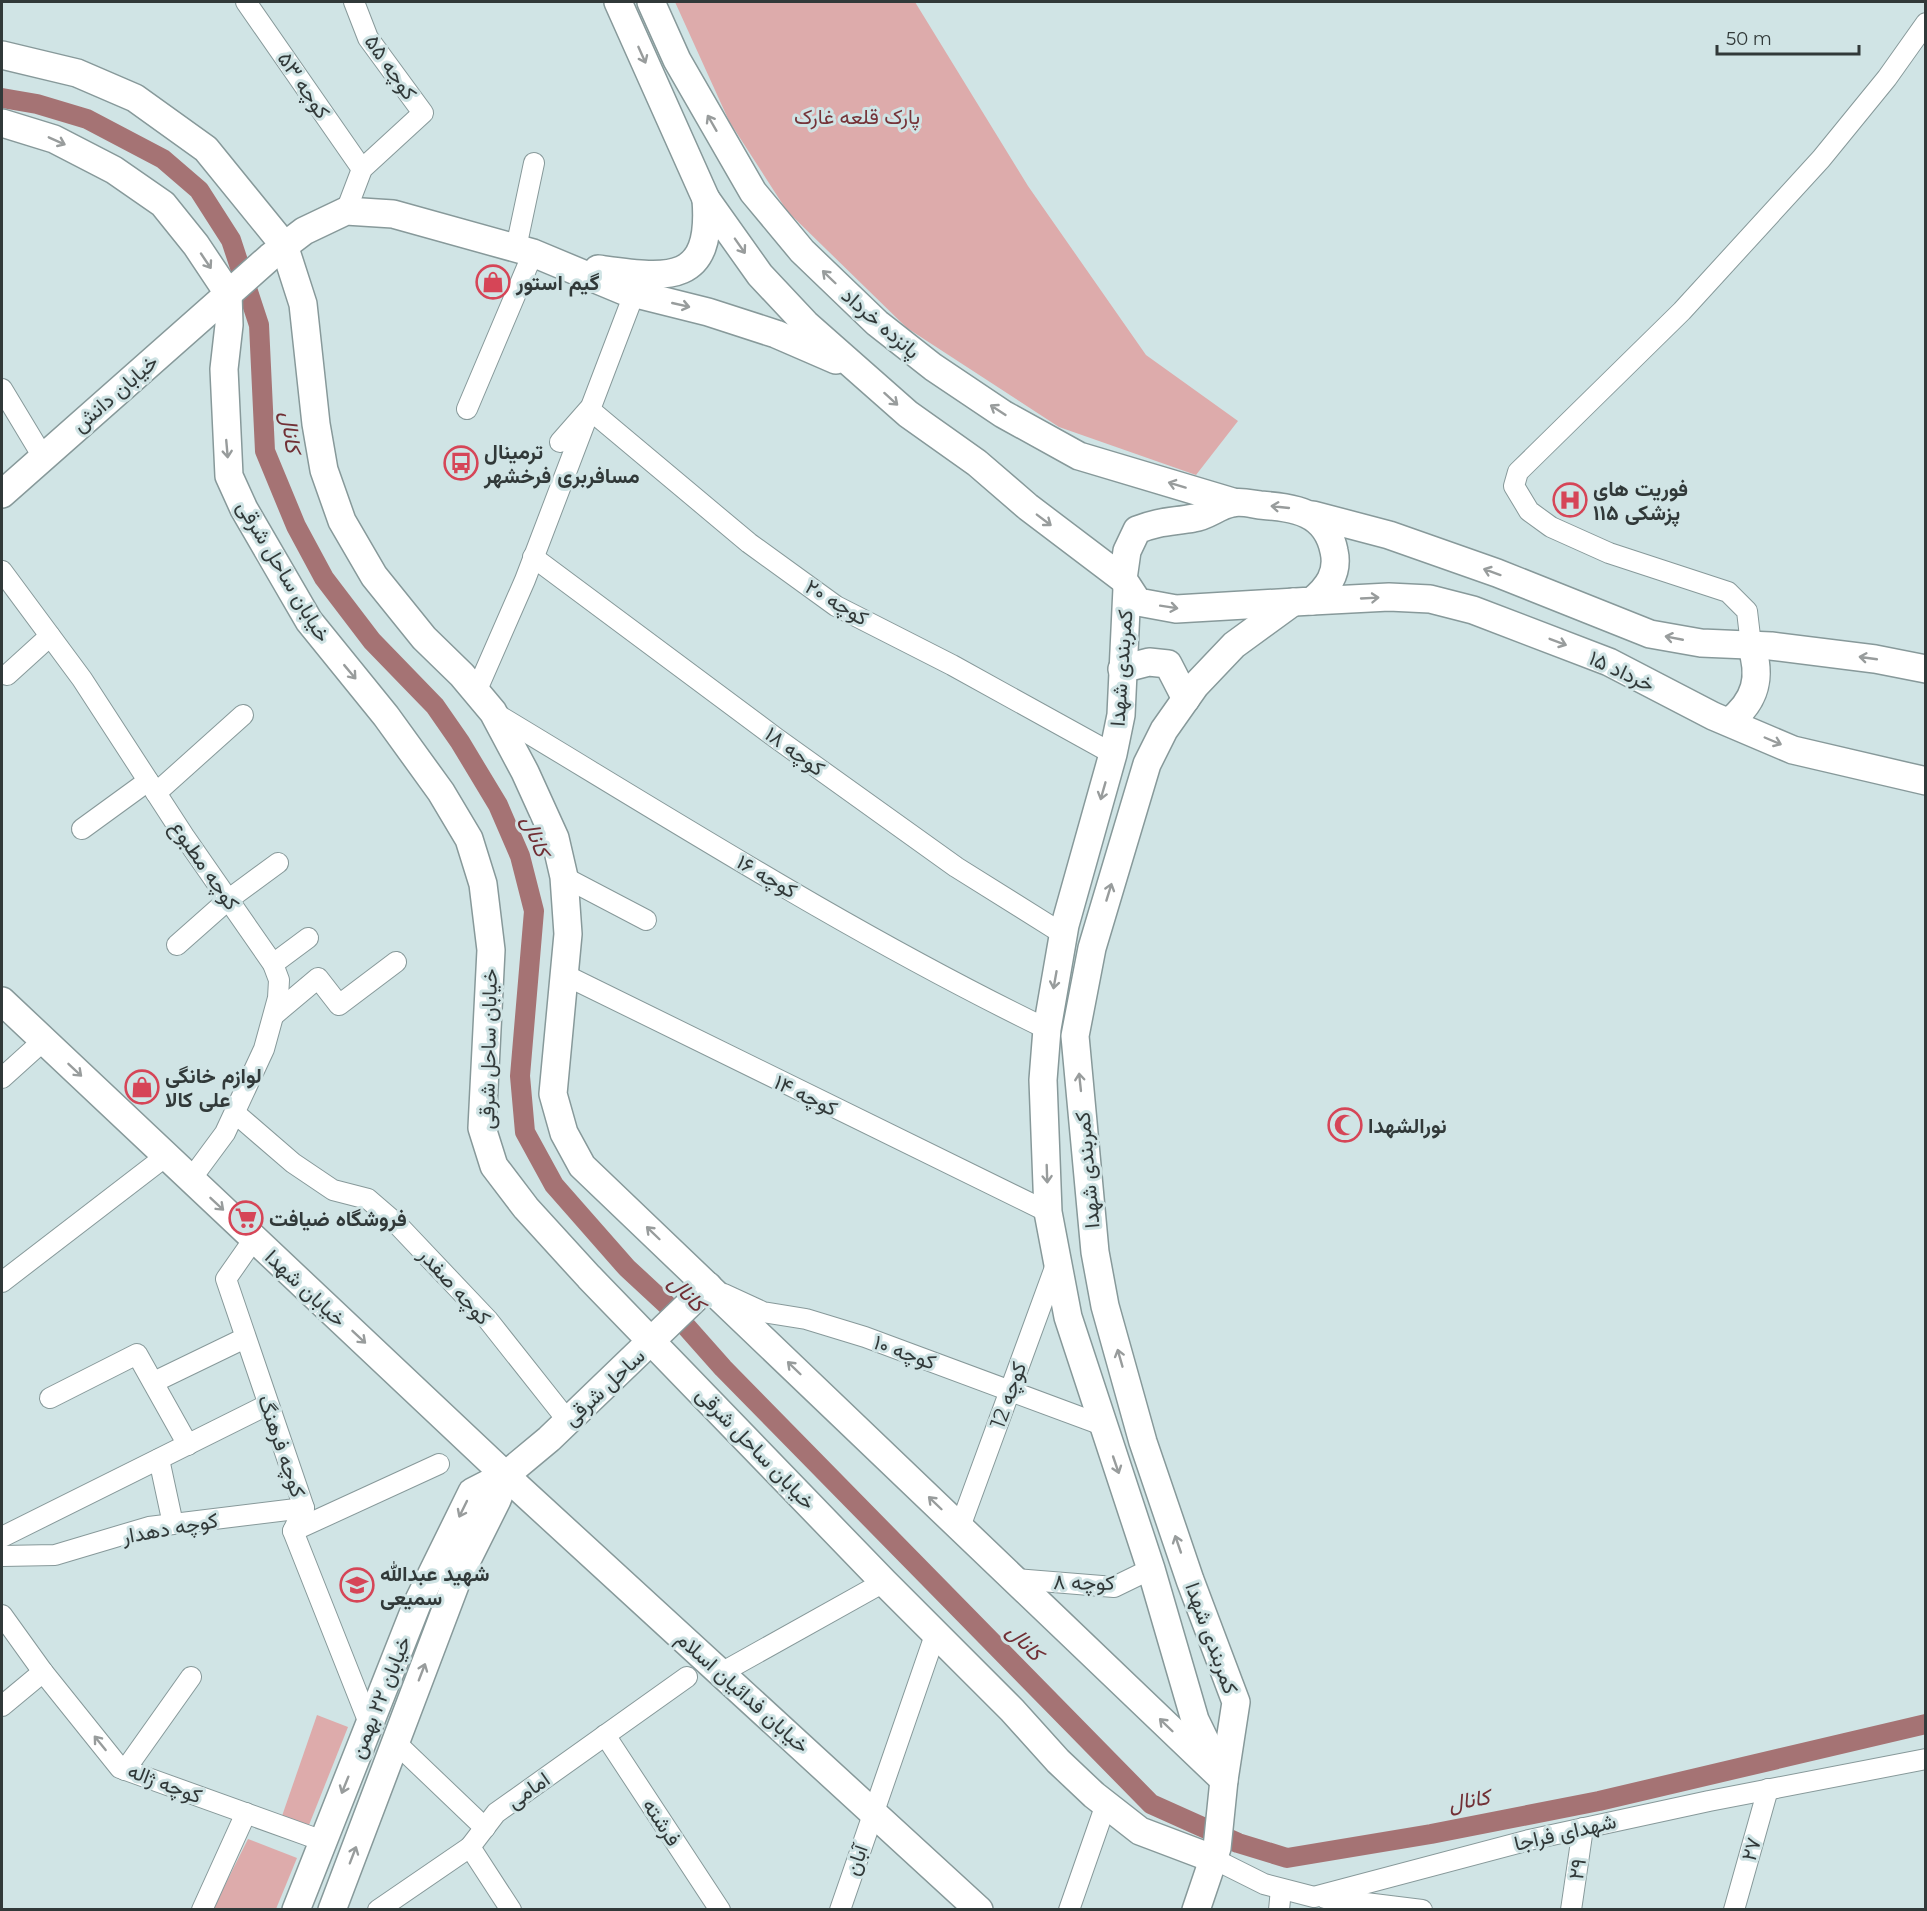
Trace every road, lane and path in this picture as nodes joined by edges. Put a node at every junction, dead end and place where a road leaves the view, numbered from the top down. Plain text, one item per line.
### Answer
1 (246, 2) edge
2 (354, 2) edge
3 (618, 2) edge
4 (651, 2) edge
5 (1926, 23) edge
6 (2, 56) edge
7 (2, 123) edge
8 (534, 164) dead end
9 (362, 170) junction
10 (705, 198) junction
11 (346, 211) junction
12 (524, 250) junction
13 (277, 251) junction
14 (567, 265) junction
15 (228, 293) junction
16 (634, 294) junction
17 (861, 372) junction
18 (2, 389) edge
19 (467, 409) dead end
20 (589, 409) junction
21 (560, 442) dead end
22 (43, 457) junction
23 (2, 494) edge
24 (1233, 502) junction
25 (1313, 515) junction
26 (533, 557) junction
27 (2, 571) edge
28 (1125, 584) junction
29 (1302, 602) junction
30 (50, 636) junction
31 (1751, 645) junction
32 (1122, 669) junction
33 (1926, 669) edge
34 (7, 675) dead end
35 (476, 692) junction
36 (1186, 699) junction
37 (494, 712) junction
38 (243, 715) dead end
39 (1729, 722) junction
40 (1113, 754) junction
41 (1926, 781) edge
42 (152, 787) junction
43 (82, 829) dead end
44 (278, 863) dead end
45 (564, 877) junction
46 (229, 900) junction
47 (646, 921) dead end
48 (1063, 934) junction
49 (308, 938) dead end
50 (177, 945) dead end
51 (396, 962) dead end
52 (273, 963) junction
53 (565, 975) junction
54 (2, 1001) edge
55 (274, 1015) junction
56 (1047, 1029) junction
57 (43, 1041) junction
58 (2, 1078) edge
59 (235, 1113) junction
60 (166, 1156) junction
61 (191, 1179) junction
62 (1048, 1212) junction
63 (254, 1239) junction
64 (1057, 1262) junction
65 (2, 1282) edge
66 (703, 1292) junction
67 (657, 1337) junction
68 (245, 1338) junction
69 (154, 1382) junction
70 (1010, 1391) junction
71 (50, 1398) dead end
72 (267, 1406) junction
73 (568, 1421) junction
74 (1102, 1425) junction
75 (188, 1445) junction
76 (159, 1459) junction
77 (439, 1464) dead end
78 (507, 1474) junction
79 (304, 1508) junction
80 (173, 1524) junction
81 (960, 1527) junction
82 (293, 1531) junction
83 (4, 1532) edge
84 (2, 1556) edge
85 (1151, 1569) junction
86 (1015, 1579) junction
87 (884, 1582) junction
88 (2, 1615) edge
89 (935, 1635) junction
90 (43, 1672) junction
91 (721, 1673) junction
92 (191, 1677) dead end
93 (687, 1677) dead end
94 (2, 1706) edge
95 (369, 1723) junction
96 (605, 1736) junction
97 (395, 1742) junction
98 (1926, 1760) edge
99 (125, 1770) junction
100 (1223, 1789) junction
101 (1768, 1789) junction
102 (1106, 1804) junction
103 (873, 1810) junction
104 (246, 1814) junction
105 (485, 1828) junction
106 (1584, 1828) junction
107 (323, 1841) junction
108 (470, 1847) junction
109 (1216, 1853) junction
110 (1281, 1889) junction
111 (1314, 1897) junction
112 (202, 1910) edge
113 (296, 1910) edge
114 (332, 1910) edge
115 (378, 1910) edge
116 (511, 1910) edge
117 (720, 1910) edge
118 (840, 1910) edge
119 (979, 1910) edge
120 (1070, 1910) edge
121 (1196, 1910) edge
122 (1279, 1910) edge
123 (1422, 1910) edge
124 (1570, 1910) edge
125 (1734, 1910) edge

1 - 9 street, کوچه ۵۳
2 - 9 street, کوچه ۵۵
3 -> 10 street
24 -> 4 street, پانزده خرداد
5 - 31 street
6 - 13 street
7 -> 15 street
8 - 12 street
9 - 11 street, کوچه ۵۵
10 - 14 street
10 -> 17 street
11 - 12 street
11 - 13 street, خیابان دانش
12 - 14 street
12 - 19 street
13 - 15 street, خیابان دانش
13 - 35 street
14 - 16 street
15 - 22 street, خیابان دانش
15 -> 67 street, خیابان ساحل شرقی
16 -> 17 street
16 - 20 street
17 -> 28 street
18 - 22 street
20 - 21 street
20 - 26 street
20 - 40 street, کوچه ۲۰
22 - 23 street, خیابان دانش
25 -> 24 street, پانزده خرداد
24 - 28 street, کمربندی شهدا
25 - 29 street, کمربندی شهدا
31 -> 25 street, ۱۵ خرداد
26 - 35 street
26 - 48 street, کوچه ۱۸
27 - 30 street, کوچه مطبوع
28 -> 29 street, ۱۵ خرداد
28 - 32 street, کمربندی شهدا
29 - 36 street, کمربندی شهدا
29 -> 39 street, ۱۵ خرداد
30 - 34 street
30 - 42 street, کوچه مطبوع
33 -> 31 street, ۱۵ خرداد
31 - 39 street
32 - 36 street
32 - 40 street, کمربندی شهدا
35 - 37 street
100 -> 36 street, کمربندی شهدا
37 - 45 street
37 - 56 street, کوچه ۱۶
38 - 42 street
39 -> 41 street, ۱۵ خرداد
40 -> 48 street, کمربندی شهدا
42 - 43 street
42 - 46 street, کوچه مطبوع
44 - 46 street
45 - 47 street
45 - 53 street
46 - 50 street
46 - 52 street, کوچه مطبوع
48 -> 56 street, کمربندی شهدا
49 - 52 street
51 - 55 street
52 - 55 street, کوچه مطبوع
53 - 62 street, کوچه ۱۴
66 -> 53 street
54 - 57 street, خیابان شهدا
55 - 59 street, کوچه مطبوع
56 -> 62 street, کمربندی شهدا
57 - 58 street
57 -> 60 street, خیابان شهدا
59 - 61 street, کوچه مطبوع
59 - 73 street, کوچه صفدر
60 - 61 street, خیابان شهدا
60 - 65 street
61 -> 63 street, خیابان شهدا
62 - 64 street, کمربندی شهدا
63 - 68 street, کوچه فرهنگ
63 -> 78 street, خیابان شهدا
64 - 70 street, کوچه 12
64 - 74 street, کمربندی شهدا
66 - 67 street, ساحل شرقی
66 - 70 street, کوچه ۱۰
81 -> 66 street
67 - 73 street, ساحل شرقی
67 - 87 street, خیابان ساحل شرقی
68 - 69 street
68 - 72 street, کوچه فرهنگ
69 - 71 street
69 - 75 street
70 - 74 street, کوچه ۱۰
70 - 81 street, کوچه 12
72 - 75 street
72 - 79 street, کوچه فرهنگ
73 - 78 street, ساحل شرقی
74 -> 85 street, کمربندی شهدا
75 - 76 street
76 - 80 street
76 - 83 street
77 - 82 street
78 - 91 street, خیابان فدائیان اسلام
78 -> 95 street, خیابان ۲۲ بهمن
97 -> 78 street, خیابان ۲۲ بهمن
79 - 80 street, کوچه دهدار
79 - 82 street, کوچه فرهنگ
80 - 84 street, کوچه دهدار
81 - 86 street
82 - 95 street, کوچه فرهنگ
85 - 86 street, کوچه ۸
85 - 100 street, کمربندی شهدا
100 -> 86 street
87 - 89 street, خیابان ساحل شرقی
87 - 91 street
88 - 90 street, کوچه ژاله
89 - 102 street, خیابان ساحل شرقی
89 - 103 street, آبان
90 - 94 street
99 -> 90 street, کوچه ژاله
91 - 103 street, خیابان فدائیان اسلام
92 - 99 street
93 - 96 street, امامی
95 -> 107 street, خیابان ۲۲ بهمن
96 - 105 street, امامی
96 - 117 street, فرشته
97 - 105 street
114 -> 97 street, خیابان ۲۲ بهمن
98 - 101 street, شهدای فراجا
99 - 104 street, کوچه ژاله
100 - 109 street
101 - 106 street, شهدای فراجا
101 - 125 street, ۲۷
102 - 109 street, خیابان ساحل شرقی
102 - 120 street
103 - 118 street, آبان
103 - 119 street, خیابان فدائیان اسلام
104 - 107 street, کوچه ژاله
104 - 112 street
105 - 108 street, امامی
106 - 111 street, شهدای فراجا
106 - 124 street, ۲۹
107 - 113 street, خیابان ۲۲ بهمن
108 - 115 street, امامی
108 - 116 street
109 - 110 street, شهدای فراجا
109 - 121 street
110 - 111 street, شهدای فراجا
110 - 122 street
111 - 123 street

